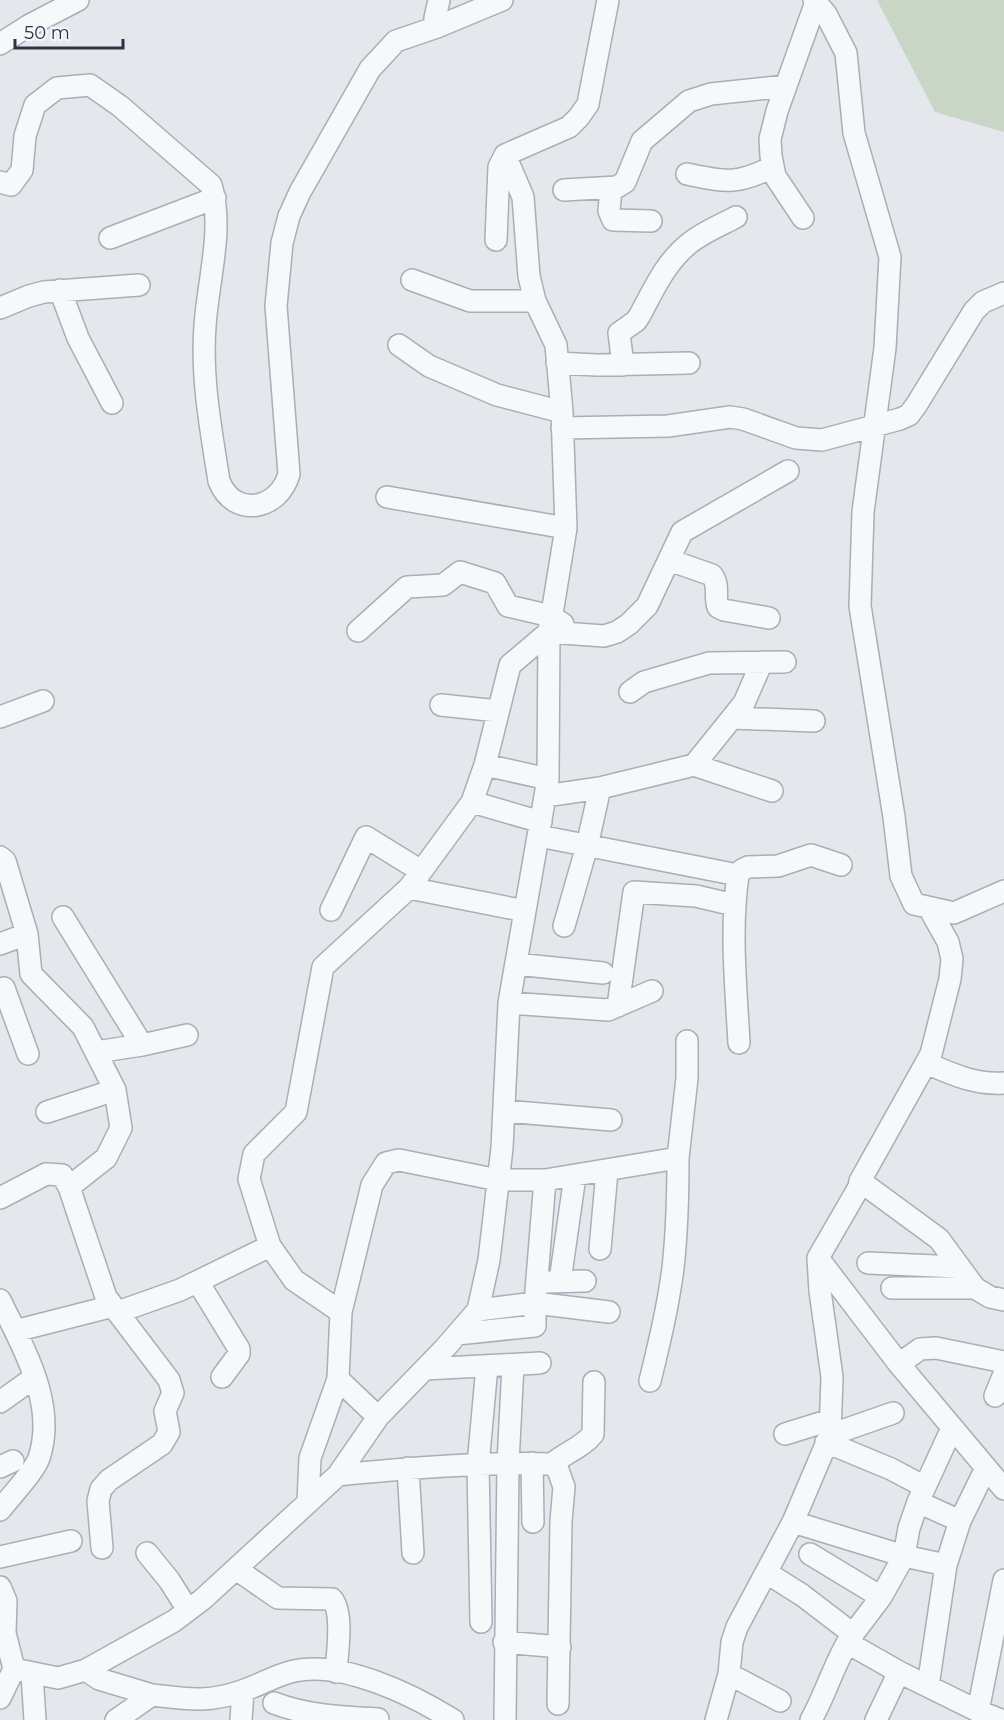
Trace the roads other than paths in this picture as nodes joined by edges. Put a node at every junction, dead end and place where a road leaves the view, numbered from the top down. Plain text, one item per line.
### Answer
1 (78, 0) edge
2 (439, 0) edge
3 (502, 0) edge
4 (608, 0) edge
5 (814, 1) edge
6 (437, 27) junction
7 (0, 44) edge
8 (786, 86) junction
9 (506, 155) junction
10 (773, 167) junction
11 (687, 174) dead end
12 (0, 182) edge
13 (611, 188) junction
14 (564, 190) dead end
15 (215, 198) junction
16 (736, 217) dead end
17 (803, 218) dead end
18 (651, 220) dead end
19 (110, 238) dead end
20 (496, 240) dead end
21 (412, 280) dead end
22 (139, 285) dead end
23 (60, 290) junction
24 (1004, 293) edge
25 (535, 301) junction
26 (0, 308) edge
27 (399, 345) dead end
28 (558, 363) junction
29 (689, 363) dead end
30 (623, 364) junction
31 (112, 404) dead end
32 (562, 420) junction
33 (875, 425) junction
34 (788, 471) dead end
35 (387, 497) dead end
36 (566, 528) junction
37 (669, 560) junction
38 (769, 618) dead end
39 (550, 624) junction
40 (358, 631) dead end
41 (762, 662) junction
42 (785, 662) dead end
43 (630, 692) dead end
44 (43, 701) dead end
45 (441, 705) dead end
46 (498, 711) junction
47 (0, 717) edge
48 (732, 718) junction
49 (814, 721) dead end
50 (485, 765) junction
51 (694, 765) junction
52 (547, 787) junction
53 (600, 788) junction
54 (772, 791) dead end
55 (472, 802) junction
56 (540, 829) junction
57 (587, 846) junction
58 (0, 857) edge
59 (841, 865) dead end
60 (738, 875) junction
61 (415, 880) junction
62 (1004, 891) edge
63 (734, 905) junction
64 (929, 908) junction
65 (331, 910) dead end
66 (525, 911) junction
67 (63, 917) dead end
68 (564, 926) dead end
69 (27, 934) junction
70 (0, 944) edge
71 (516, 964) junction
72 (603, 973) dead end
73 (31, 974) junction
74 (2, 989) edge
75 (652, 991) dead end
76 (509, 1004) junction
77 (618, 1006) junction
78 (187, 1035) dead end
79 (687, 1041) dead end
80 (740, 1043) dead end
81 (141, 1045) junction
82 (96, 1052) junction
83 (28, 1054) dead end
84 (926, 1063) junction
85 (1004, 1083) edge
86 (115, 1090) junction
87 (504, 1111) junction
88 (47, 1112) dead end
89 (610, 1120) dead end
90 (678, 1158) junction
91 (607, 1171) junction
92 (576, 1176) junction
93 (498, 1180) junction
94 (545, 1180) junction
95 (860, 1181) junction
96 (69, 1187) junction
97 (0, 1198) edge
98 (270, 1246) junction
99 (600, 1249) dead end
100 (818, 1258) junction
101 (868, 1263) dead end
102 (958, 1267) junction
103 (560, 1281) junction
104 (585, 1281) dead end
105 (198, 1282) junction
106 (892, 1288) dead end
107 (975, 1288) junction
108 (536, 1292) junction
109 (1004, 1299) edge
110 (0, 1300) edge
111 (115, 1309) junction
112 (478, 1310) junction
113 (341, 1312) junction
114 (609, 1312) dead end
115 (15, 1331) junction
116 (457, 1334) junction
117 (540, 1362) dead end
118 (1004, 1362) edge
119 (899, 1364) junction
120 (513, 1365) junction
121 (487, 1366) junction
122 (424, 1370) junction
123 (1004, 1374) edge
124 (35, 1377) junction
125 (222, 1377) dead end
126 (338, 1379) junction
127 (650, 1381) dead end
128 (594, 1382) dead end
129 (995, 1396) dead end
130 (1, 1398) edge
131 (893, 1413) dead end
132 (378, 1417) junction
133 (952, 1428) junction
134 (829, 1432) junction
135 (785, 1434) dead end
136 (508, 1463) junction
137 (542, 1463) junction
138 (478, 1465) junction
139 (408, 1468) junction
140 (986, 1468) junction
141 (338, 1475) junction
142 (1004, 1489) edge
143 (922, 1494) junction
144 (308, 1502) junction
145 (0, 1510) edge
146 (561, 1521) junction
147 (960, 1521) junction
148 (507, 1522) junction
149 (533, 1522) junction
150 (793, 1522) junction
151 (71, 1541) dead end
152 (102, 1548) dead end
153 (147, 1553) dead end
154 (413, 1553) dead end
155 (810, 1554) dead end
156 (904, 1556) junction
157 (0, 1557) edge
158 (946, 1565) junction
159 (236, 1569) junction
160 (767, 1573) junction
161 (1004, 1580) edge
162 (0, 1587) edge
163 (881, 1597) junction
164 (188, 1610) junction
165 (481, 1622) dead end
166 (3, 1635) edge
167 (851, 1636) junction
168 (504, 1642) junction
169 (560, 1647) junction
170 (86, 1670) junction
171 (23, 1672) junction
172 (336, 1672) junction
173 (899, 1672) junction
174 (729, 1674) junction
175 (387, 1685) junction
176 (928, 1686) junction
177 (243, 1691) junction
178 (152, 1695) junction
179 (0, 1698) edge
180 (780, 1701) dead end
181 (274, 1703) dead end
182 (558, 1704) dead end
183 (978, 1712) junction
184 (378, 1719) edge
185 (35, 1720) edge
186 (116, 1720) edge
187 (241, 1720) edge
188 (453, 1720) edge
189 (505, 1720) edge
190 (716, 1720) edge
191 (811, 1720) edge
192 (876, 1720) edge
193 (1001, 1720) edge

1 - 7 street
2 - 6 street
3 - 6 street
4 - 9 street
5 - 8 street
5 - 33 street
6 - 15 street
8 - 10 street
8 - 13 street
9 - 20 street
9 - 25 street
10 - 11 street
10 - 17 street
12 - 15 street
13 - 14 street
13 - 18 street
15 - 19 street
16 - 30 street
21 - 25 street
22 - 23 street
23 - 26 street
23 - 31 street
24 - 33 street
25 - 28 street
27 - 32 street
28 - 30 street
28 - 32 street
29 - 30 street
32 - 33 street
32 - 36 street
33 - 64 street
34 - 37 street
35 - 36 street
36 - 39 street
37 - 38 street
37 - 39 street
39 - 40 street
39 - 46 street
39 - 52 street
41 - 42 street
41 - 43 street
41 - 48 street
44 - 47 street
45 - 46 street
46 - 50 street
48 - 49 street
48 - 51 street
50 - 52 street
50 - 55 street
51 - 53 street
51 - 54 street
52 - 53 street
52 - 56 street
53 - 57 street
55 - 56 street
55 - 61 street
56 - 57 street
56 - 66 street
57 - 60 street
57 - 68 street
58 - 69 street
59 - 60 street
60 - 63 street
61 - 65 street
61 - 66 street
61 - 98 street
62 - 64 street
63 - 77 street
63 - 80 street
64 - 84 street
66 - 71 street
67 - 81 street
69 - 70 street
69 - 73 street
71 - 72 street
71 - 76 street
73 - 74 street
73 - 82 street
74 - 83 street
75 - 77 street
76 - 77 street
76 - 87 street
78 - 81 street
79 - 90 street
81 - 82 street
82 - 86 street
84 - 85 street
84 - 95 street
86 - 88 street
86 - 96 street
87 - 89 street
87 - 93 street
90 - 91 street
90 - 127 street
91 - 92 street
91 - 99 street
92 - 94 street
92 - 103 street
93 - 94 street
93 - 112 street
93 - 113 street
94 - 108 street
95 - 100 street
95 - 102 street
96 - 97 street
96 - 111 street
98 - 105 street
98 - 113 street
100 - 119 street
100 - 134 street
101 - 102 street
102 - 107 street
103 - 104 street
103 - 108 street
105 - 111 street
105 - 125 street
106 - 107 street
107 - 109 street
108 - 112 street
108 - 114 street
108 - 116 street
110 - 115 street
111 - 115 street
111 - 152 street
112 - 116 street
113 - 126 street
115 - 124 street
116 - 122 street
117 - 120 street
118 - 119 street
119 - 133 street
120 - 121 street
120 - 136 street
121 - 122 street
121 - 138 street
122 - 132 street
123 - 129 street
124 - 130 street
124 - 145 street
126 - 132 street
126 - 144 street
128 - 137 street
131 - 134 street
132 - 141 street
133 - 140 street
133 - 143 street
134 - 135 street
134 - 143 street
134 - 150 street
136 - 137 street
136 - 138 street
136 - 148 street
137 - 146 street
137 - 149 street
138 - 139 street
138 - 165 street
139 - 141 street
139 - 154 street
140 - 142 street
140 - 147 street
141 - 144 street
143 - 147 street
143 - 156 street
144 - 159 street
146 - 149 street
146 - 169 street
147 - 158 street
148 - 149 street
148 - 168 street
150 - 156 street
150 - 160 street
151 - 157 street
153 - 164 street
155 - 163 street
156 - 158 street
156 - 163 street
158 - 176 street
159 - 164 street
159 - 172 street
160 - 167 street
160 - 174 street
161 - 183 street
162 - 166 street
163 - 167 street
164 - 170 street
166 - 171 street
167 - 173 street
167 - 191 street
168 - 169 street
168 - 189 street
169 - 182 street
170 - 171 street
170 - 178 street
171 - 179 street
171 - 185 street
172 - 175 street
172 - 177 street
173 - 176 street
173 - 192 street
174 - 180 street
174 - 190 street
175 - 184 street
175 - 188 street
176 - 183 street
177 - 178 street
177 - 187 street
178 - 186 street
181 - 184 street
183 - 193 street

